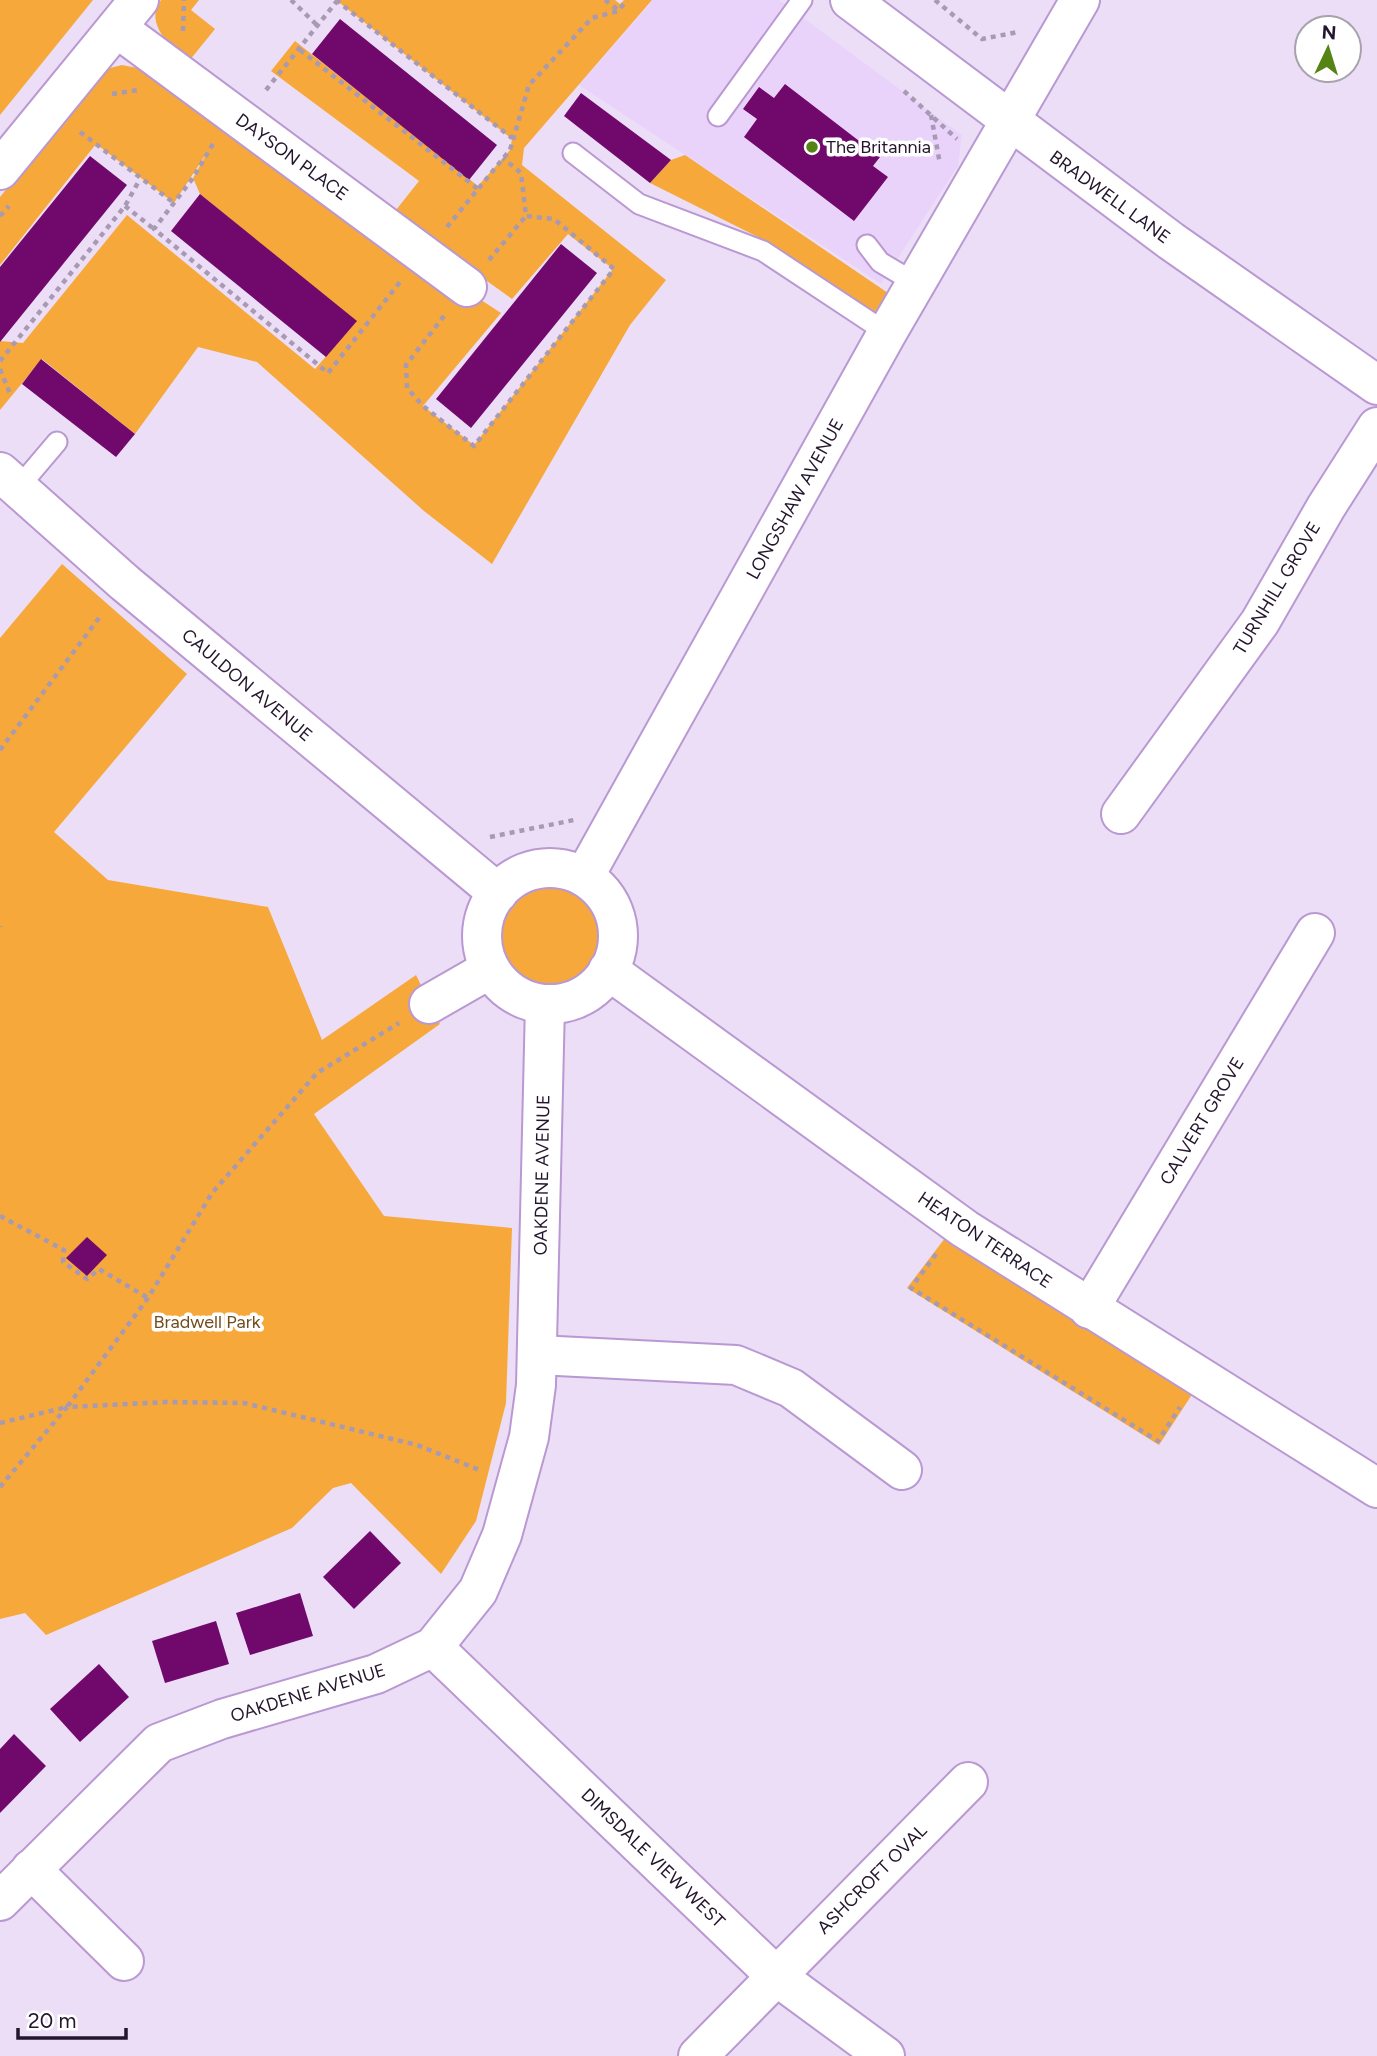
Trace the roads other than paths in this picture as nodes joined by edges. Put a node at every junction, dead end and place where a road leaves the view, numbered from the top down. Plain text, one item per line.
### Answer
1 (802, 0) edge
2 (850, 0) edge
3 (1080, 0) edge
4 (128, 14) edge
5 (718, 116) dead end
6 (1011, 124) junction
7 (573, 153) dead end
8 (0, 170) edge
9 (867, 245) dead end
10 (917, 284) junction
11 (467, 286) road end
12 (887, 333) junction
13 (1377, 385) edge
14 (1377, 427) edge
15 (57, 442) dead end
16 (9, 480) edge
17 (1121, 814) dead end
18 (584, 877) junction
19 (498, 893) junction
20 (1315, 933) dead end
21 (490, 969) junction
22 (608, 970) junction
23 (429, 1004) road end
24 (545, 1004) junction
25 (1089, 1309) junction
26 (538, 1355) junction
27 (902, 1470) dead end
28 (1377, 1488) edge
29 (433, 1647) junction
30 (968, 1783) dead end
31 (31, 1869) junction
32 (0, 1901) edge
33 (124, 1961) dead end
34 (776, 1976) junction
35 (698, 2056) edge
36 (885, 2056) edge

1 - 5 lane
2 - 6 street, BRADWELL LANE
3 - 6 street, LONGSHAW AVENUE
4 - 8 street
4 - 11 street, DAYSON PLACE
6 - 10 street, LONGSHAW AVENUE
6 - 13 street, BRADWELL LANE
7 - 12 lane
9 - 10 lane
10 - 12 street, LONGSHAW AVENUE
12 - 18 street, LONGSHAW AVENUE
14 - 17 street, TURNHILL GROVE
15 - 16 lane
16 - 19 street, CAULDON AVENUE
18 - 19 street
18 - 22 street
19 - 21 street
20 - 25 street, CALVERT GROVE
21 - 23 street
21 - 24 street
22 - 24 street
22 - 25 street, HEATON TERRACE
24 - 26 street, OAKDENE AVENUE
25 - 28 street, HEATON TERRACE
26 - 27 street
26 - 29 street, OAKDENE AVENUE
29 - 31 street, OAKDENE AVENUE
29 - 34 street, DIMSDALE VIEW WEST
30 - 34 street, ASHCROFT OVAL
31 - 32 street, OAKDENE AVENUE
31 - 33 street
34 - 35 street, ASHCROFT OVAL
34 - 36 street, DIMSDALE VIEW WEST

